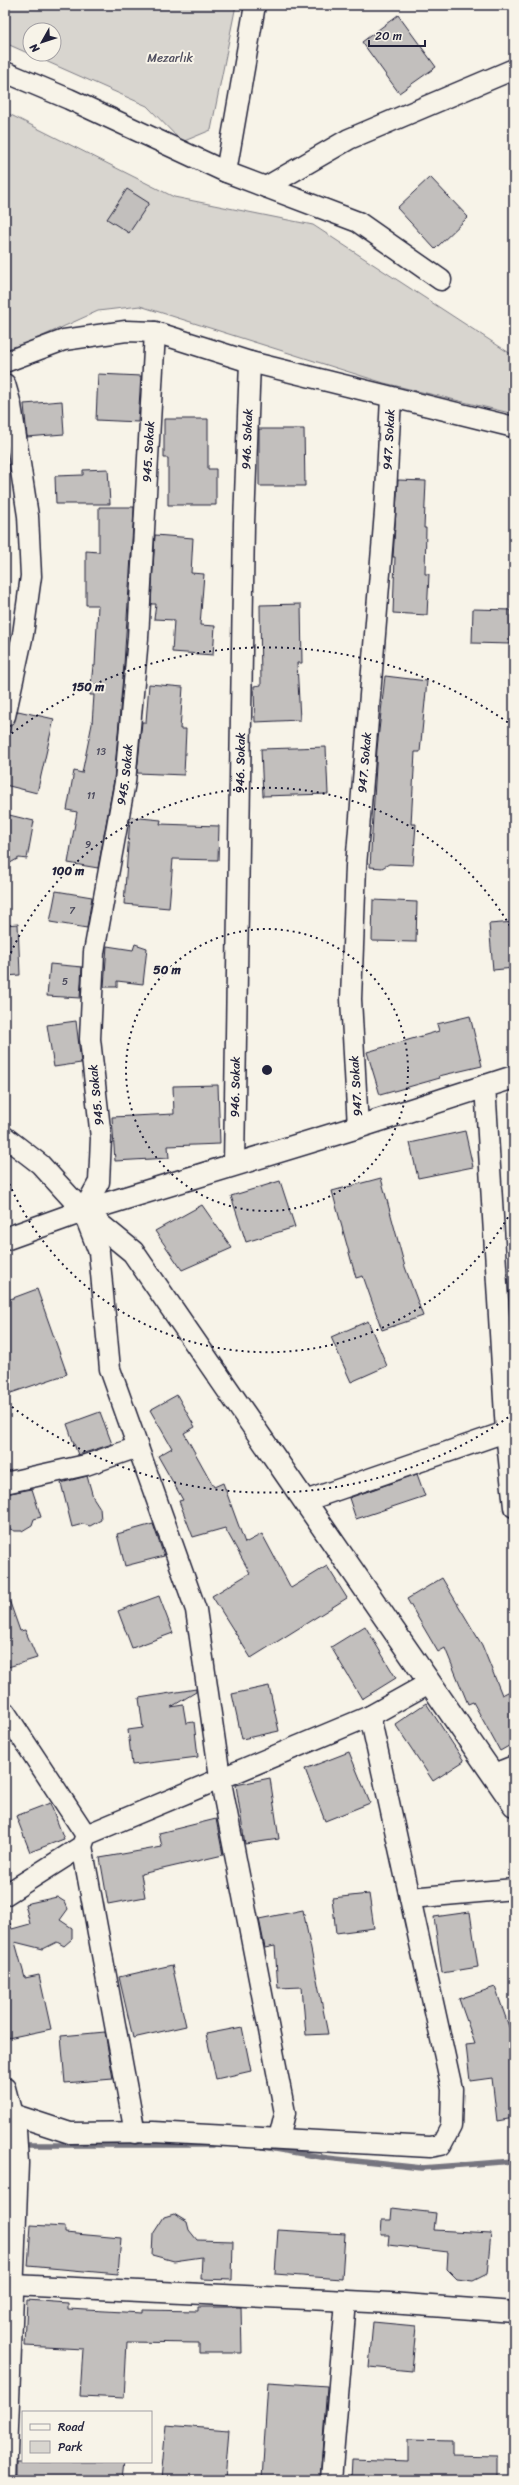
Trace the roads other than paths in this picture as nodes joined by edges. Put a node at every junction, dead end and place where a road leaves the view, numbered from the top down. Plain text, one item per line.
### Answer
1 (255, 5) edge
2 (514, 69) edge
3 (5, 72) edge
4 (226, 172) junction
5 (266, 187) junction
6 (441, 280) dead end
7 (155, 332) junction
8 (5, 362) edge
9 (250, 362) junction
10 (5, 384) edge
11 (391, 398) junction
12 (514, 427) edge
13 (6, 706) edge
14 (514, 1077) edge
15 (485, 1084) junction
16 (358, 1127) junction
17 (5, 1137) edge
18 (234, 1165) junction
19 (83, 1211) junction
20 (5, 1239) edge
21 (510, 1431) edge
22 (138, 1447) junction
23 (5, 1483) edge
24 (305, 1500) junction
25 (514, 1507) edge
26 (429, 1683) junction
27 (5, 1712) edge
28 (370, 1716) junction
29 (514, 1766) edge
30 (494, 1774) junction
31 (220, 1777) junction
32 (514, 1805) edge
33 (84, 1841) junction
34 (514, 1889) edge
35 (5, 1895) edge
36 (410, 1898) junction
37 (5, 2088) edge
38 (14, 2122) junction
39 (135, 2132) junction
40 (279, 2138) junction
41 (11, 2217) edge
42 (13, 2285) junction
43 (346, 2301) junction
44 (514, 2312) edge
45 (6, 2480) edge
46 (331, 2480) edge

1 - 4 street
2 - 5 street
3 - 4 street
4 - 5 street
5 - 6 street
7 - 8 street
7 - 9 street
7 - 19 street, 945. Sokak
9 - 11 street
9 - 18 street, 946. Sokak
10 - 13 street
11 - 12 street
11 - 16 street, 947. Sokak
14 - 15 street
15 - 16 street
15 - 21 street
16 - 18 street
17 - 19 street
18 - 19 street
19 - 20 street
19 - 22 street
19 - 24 street
21 - 24 street
21 - 25 street
22 - 23 street
22 - 31 street
24 - 26 street
26 - 28 street
26 - 30 street
27 - 33 street
28 - 31 street
28 - 36 street
29 - 30 street
30 - 32 street
31 - 33 street
31 - 40 street
33 - 35 street
33 - 39 street
34 - 36 street
36 - 40 street
37 - 38 street
38 - 39 street
38 - 41 street
39 - 40 street
41 - 42 street
42 - 43 street
42 - 45 street
43 - 44 street
43 - 46 street

